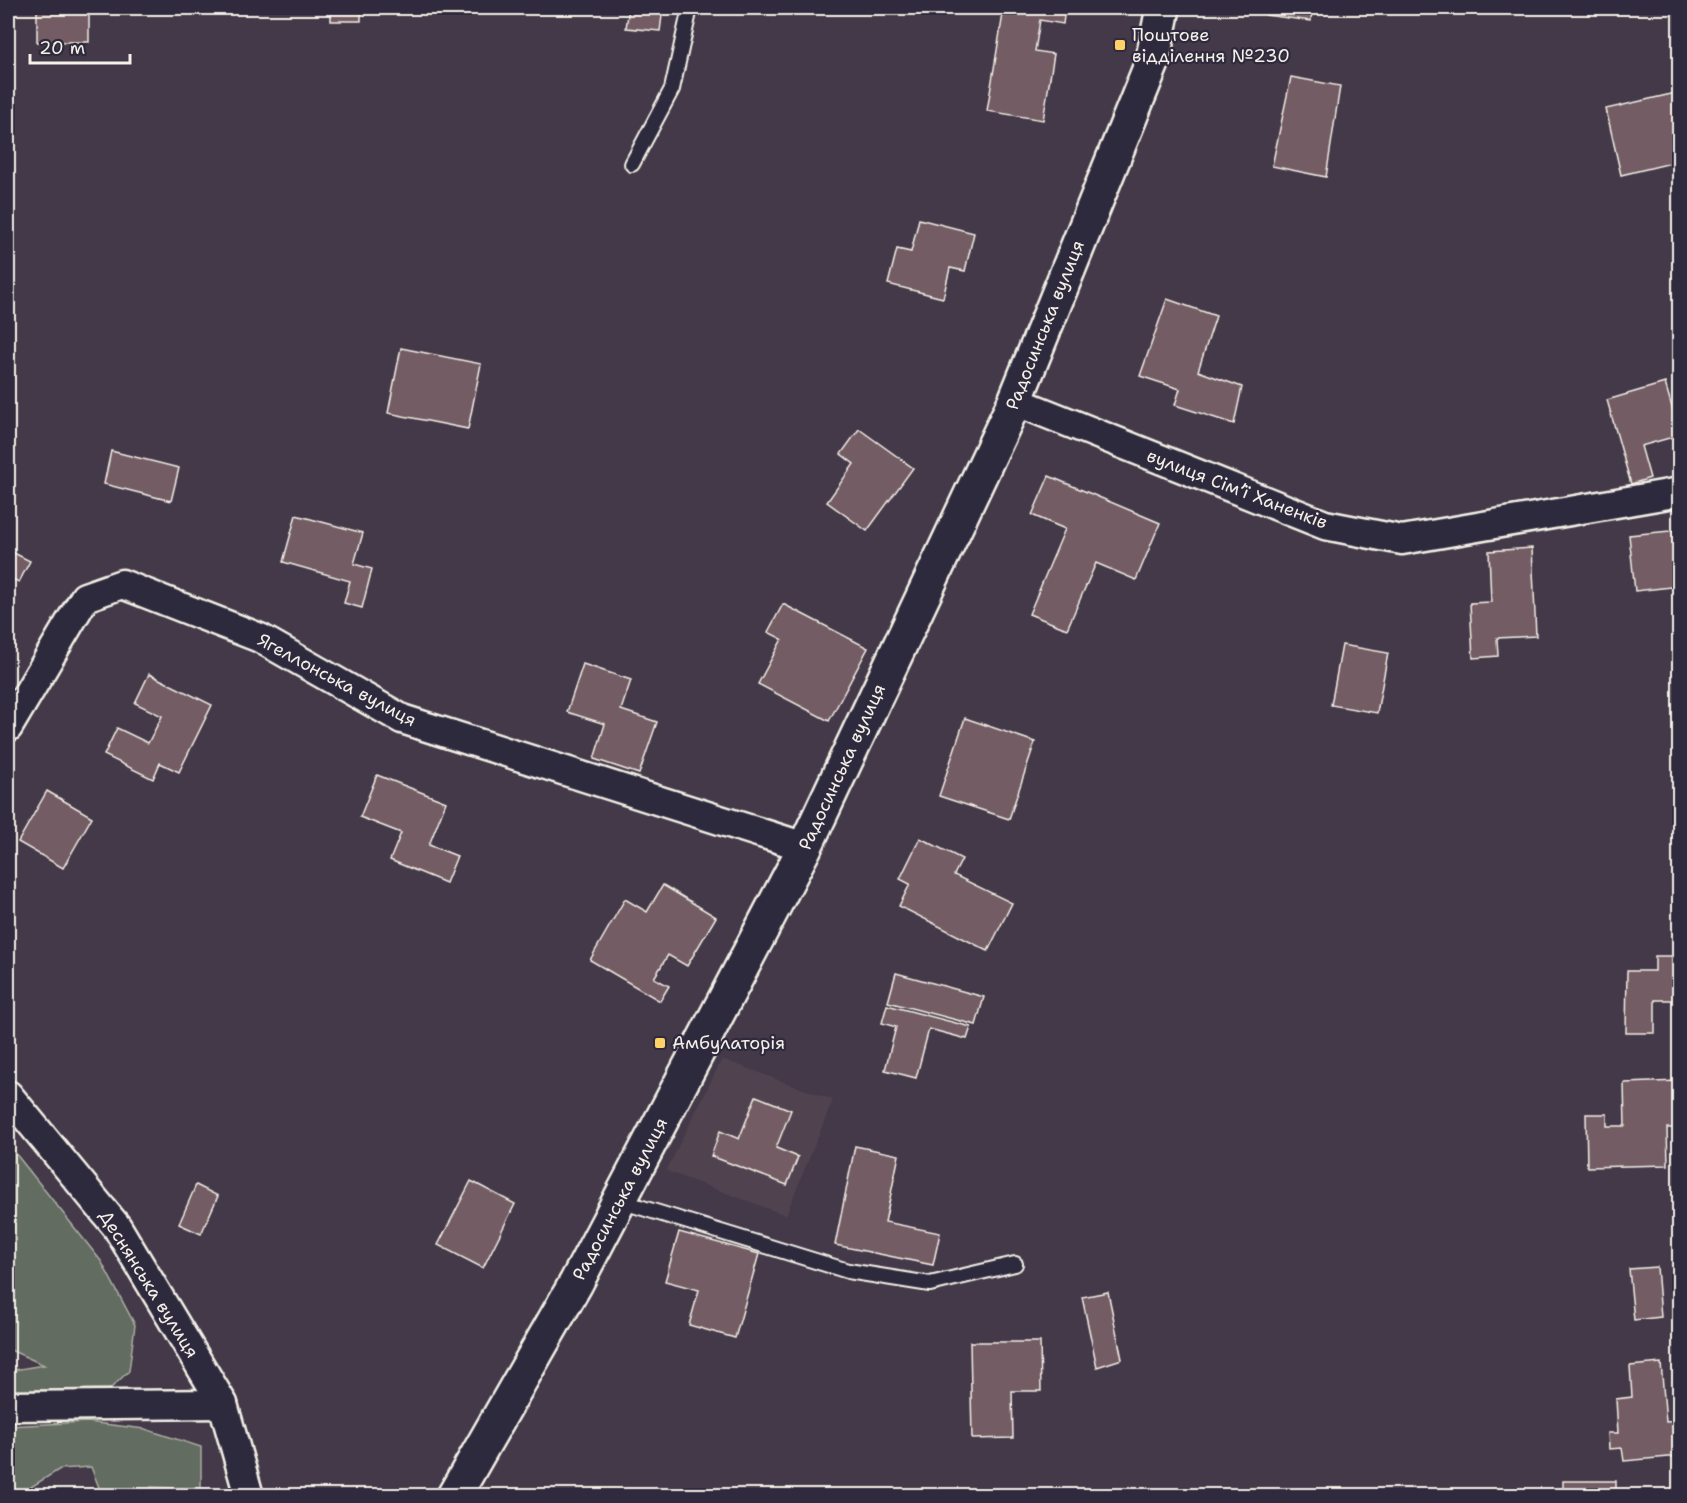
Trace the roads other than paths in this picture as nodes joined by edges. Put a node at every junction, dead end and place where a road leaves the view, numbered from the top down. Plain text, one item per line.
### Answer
1 (690, 8) edge
2 (1163, 8) edge
3 (632, 164) dead end
4 (1016, 401) junction
5 (1680, 492) edge
6 (8, 727) edge
7 (805, 847) junction
8 (8, 1095) edge
9 (620, 1201) junction
10 (1015, 1264) dead end
11 (223, 1404) junction
12 (8, 1406) edge
13 (249, 1496) edge
14 (454, 1496) edge

1 - 3 lane
2 - 4 street, Радосинська вулиця
4 - 5 street, вулиця Сімʼї Ханенків
4 - 7 street, Радосинська вулиця
6 - 7 street, Ягеллонська вулиця
7 - 9 street, Радосинська вулиця
8 - 11 street, Деснянська вулиця
9 - 10 lane
9 - 14 street, Радосинська вулиця
11 - 12 street
11 - 13 street, Деснянська вулиця

